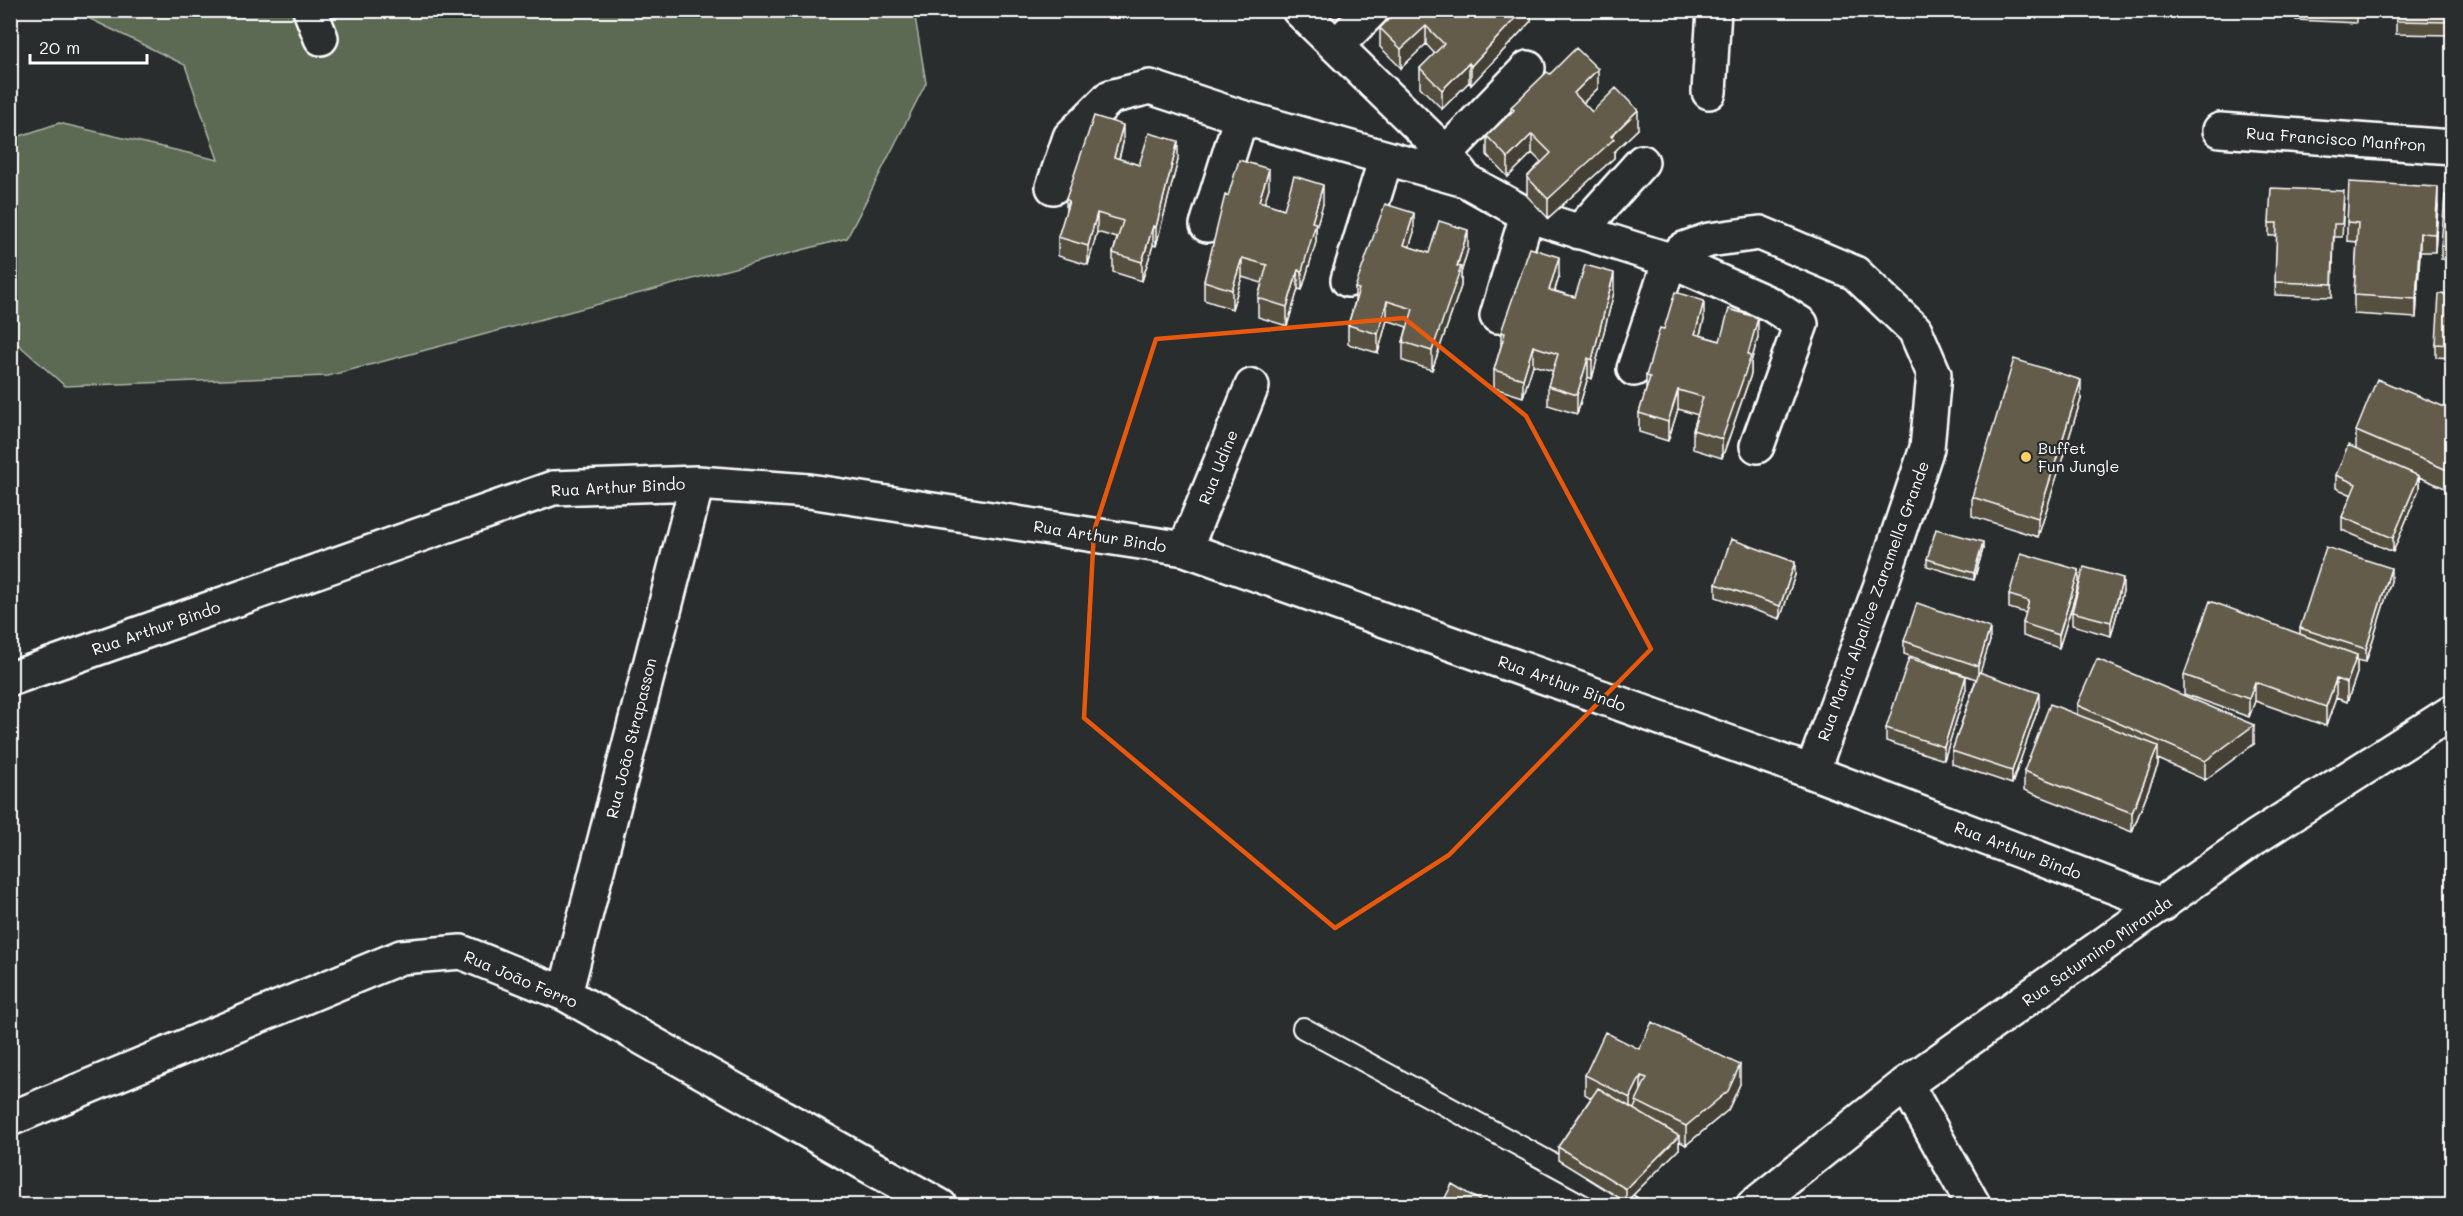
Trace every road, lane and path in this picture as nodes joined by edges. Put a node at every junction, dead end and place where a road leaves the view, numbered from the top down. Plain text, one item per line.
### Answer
1 (1299, 10) edge
2 (1371, 10) edge
3 (1714, 10) edge
4 (1336, 46) junction
5 (1528, 68) dead end
6 (1709, 92) dead end
7 (1241, 117) junction
8 (2220, 130) dead end
9 (2452, 147) edge
10 (1446, 153) junction
11 (1386, 158) junction
12 (1642, 162) dead end
13 (1465, 180) junction
14 (1053, 187) dead end
15 (1527, 215) junction
16 (1208, 225) dead end
17 (1579, 232) junction
18 (1670, 260) junction
19 (1348, 280) dead end
20 (1497, 316) dead end
21 (1634, 369) dead end
22 (1252, 386) dead end
23 (1757, 446) dead end
24 (697, 483) junction
25 (1185, 549) junction
26 (10, 679) edge
27 (2452, 711) edge
28 (1812, 772) junction
29 (2162, 905) junction
30 (565, 994) junction
31 (1302, 1028) dead end
32 (1906, 1083) junction
33 (10, 1119) edge
34 (940, 1206) edge
35 (1630, 1206) edge
36 (1753, 1206) edge
37 (1974, 1206) edge

1 - 4 street
2 - 4 street
3 - 6 street
4 - 10 street
5 - 10 street
7 - 11 street
7 - 14 street
7 - 16 street
8 - 9 street, Rua Francisco Manfron
10 - 13 street
11 - 13 street
11 - 19 street
12 - 17 street
13 - 15 street
15 - 17 street
15 - 20 street
17 - 18 street
18 - 21 street
18 - 23 street
18 - 28 street, Rua Maria Alpalice Zaramella Grande
22 - 25 street, Rua Udine
24 - 25 street, Rua Arthur Bindo
24 - 26 street, Rua Arthur Bindo
24 - 30 street, Rua João Strapasson
25 - 28 street, Rua Arthur Bindo
27 - 29 street, Rua Saturnino Miranda
28 - 29 street, Rua Arthur Bindo
29 - 32 street, Rua Saturnino Miranda
30 - 33 street, Rua João Ferro
30 - 34 street, Rua João Ferro
31 - 35 lane
32 - 36 street, Rua Saturnino Miranda
32 - 37 street

